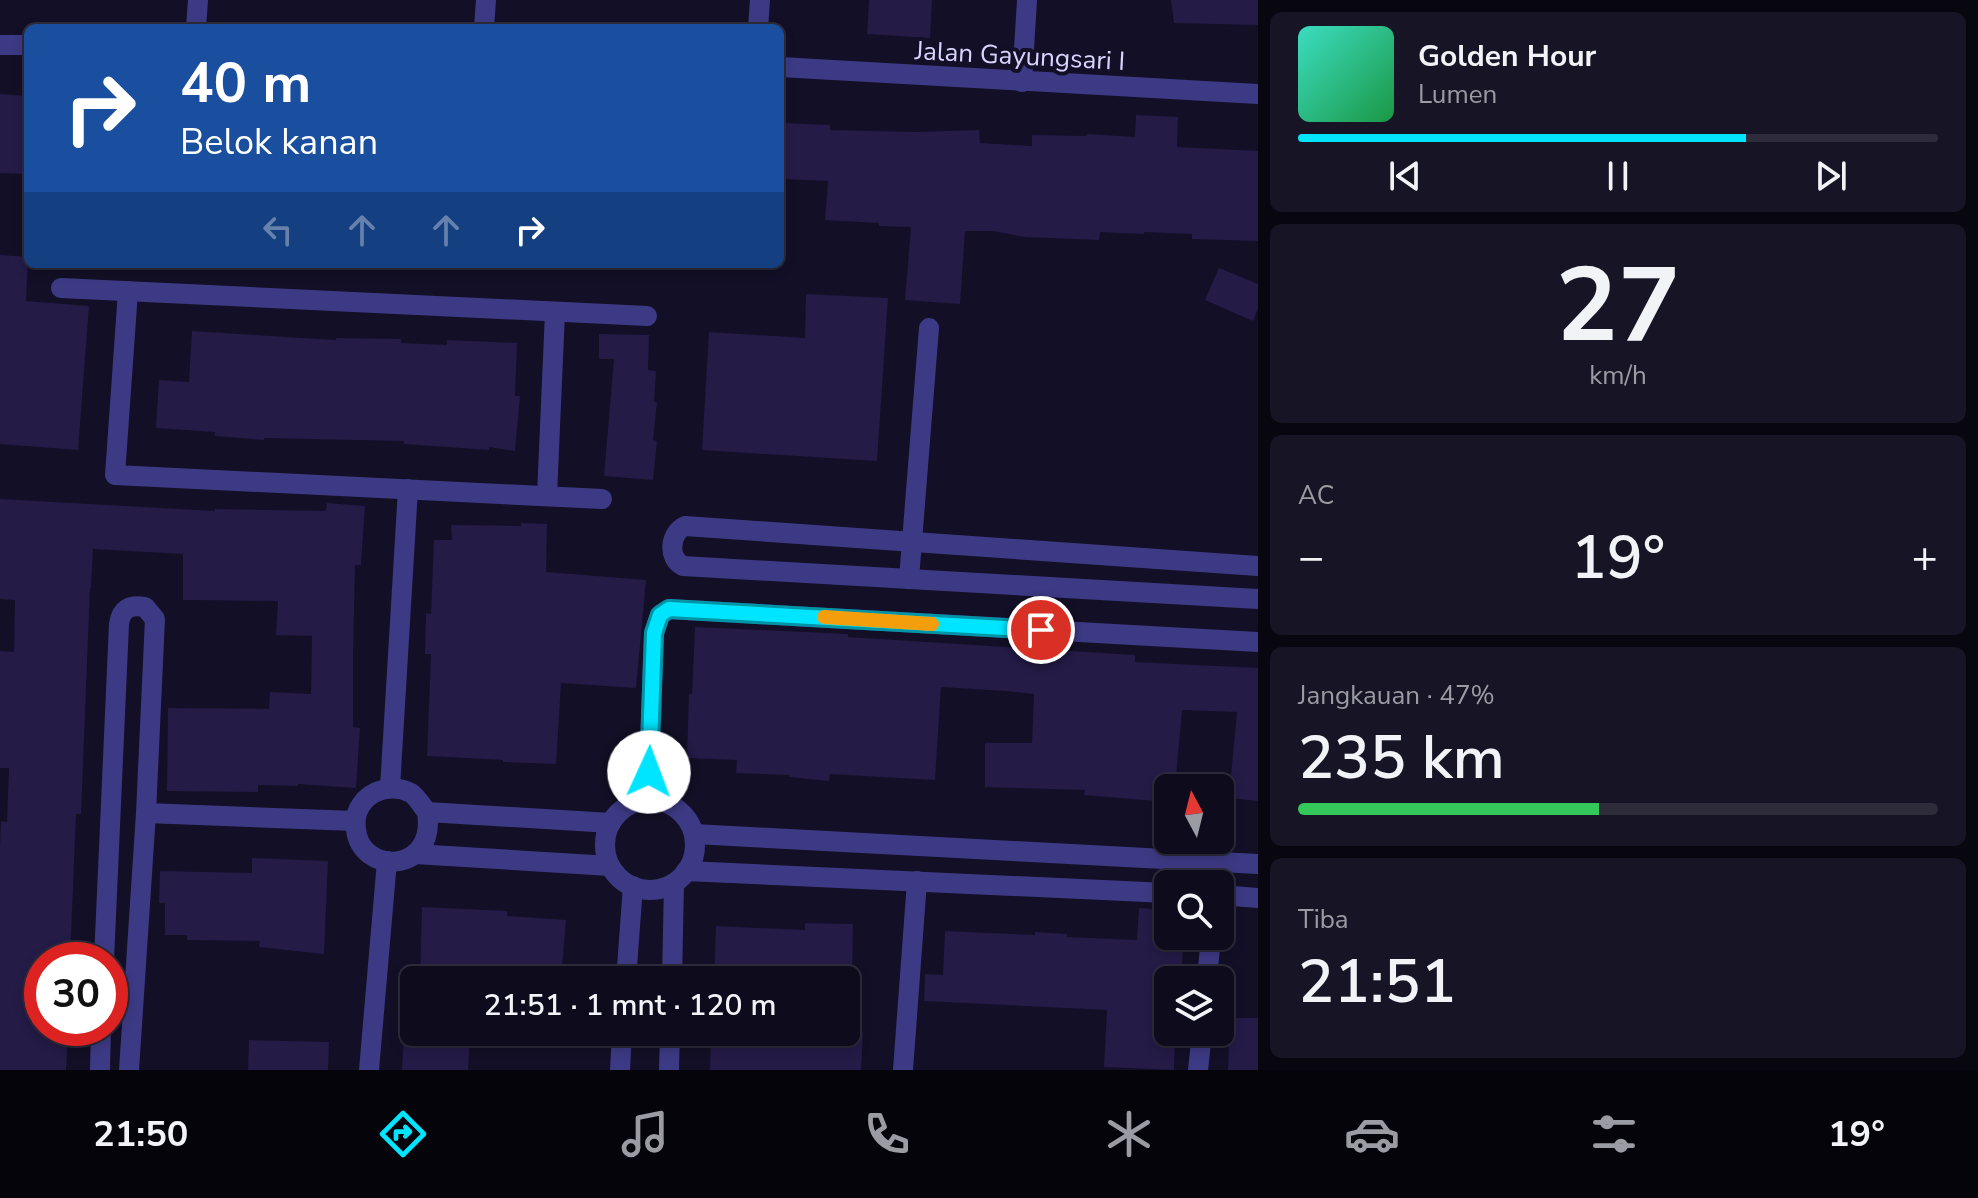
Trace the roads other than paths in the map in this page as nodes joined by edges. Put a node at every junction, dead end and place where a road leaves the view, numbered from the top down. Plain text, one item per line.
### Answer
1 (198, 0) edge
2 (486, 0) edge
3 (760, 0) edge
4 (1027, 0) edge
5 (196, 24) edge
6 (484, 24) edge
7 (758, 24) edge
8 (0, 45) edge
9 (24, 45) edge
10 (784, 67) edge
11 (1022, 82) junction
12 (1258, 94) edge
13 (61, 288) dead end
14 (128, 291) junction
15 (555, 312) junction
16 (647, 316) dead end
17 (929, 328) dead end
18 (408, 489) junction
19 (547, 496) junction
20 (602, 499) dead end
21 (912, 543) junction
22 (1258, 566) edge
23 (909, 579) junction
24 (1258, 599) edge
25 (1258, 642) edge
26 (390, 788) junction
27 (648, 800) junction
28 (427, 812) junction
29 (146, 813) junction
30 (355, 821) junction
31 (611, 823) junction
32 (694, 834) junction
33 (415, 854) junction
34 (387, 861) junction
35 (1216, 861) junction
36 (1258, 864) edge
37 (610, 866) junction
38 (1216, 870) edge
39 (680, 877) junction
40 (917, 881) junction
41 (633, 886) junction
42 (1154, 892) edge
43 (1234, 896) edge
44 (1258, 898) edge
45 (105, 942) edge
46 (627, 966) edge
47 (673, 966) edge
48 (101, 1046) edge
49 (621, 1046) edge
50 (670, 1046) edge
51 (1201, 1046) edge
52 (100, 1070) edge
53 (129, 1070) edge
54 (369, 1070) edge
55 (620, 1070) edge
56 (669, 1070) edge
57 (903, 1070) edge
58 (1198, 1070) edge

1 - 5 street
2 - 6 street
3 - 7 street
4 - 11 street
8 - 9 street
10 - 11 street, Jalan Gayungsari I
11 - 12 street, Jalan Gayungsari I
13 - 14 street
14 - 15 street
14 - 18 street
15 - 16 street
15 - 19 street
17 - 21 street
18 - 19 street
18 - 26 street
19 - 20 street
21 - 22 street
21 - 23 street
21 - 23 street
23 - 24 street
25 - 27 street
26 - 28 street
26 - 30 street
27 - 31 street
27 - 32 street
28 - 31 street
28 - 33 street
29 - 30 street
29 - 45 street
29 - 53 street
30 - 34 street
31 - 37 street
32 - 35 street
32 - 39 street
33 - 34 street
33 - 37 street
34 - 54 street
35 - 36 street
35 - 38 street
37 - 41 street
39 - 40 street
39 - 41 street
39 - 47 street
40 - 42 street
40 - 57 street
41 - 46 street
43 - 44 street
48 - 52 street
49 - 55 street
50 - 56 street
51 - 58 street

